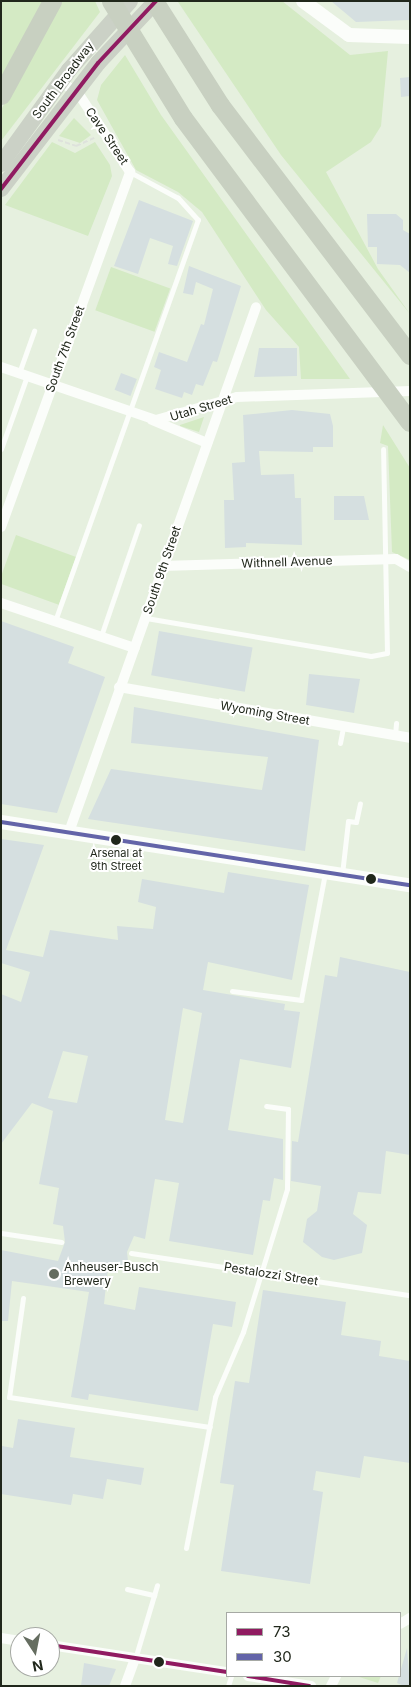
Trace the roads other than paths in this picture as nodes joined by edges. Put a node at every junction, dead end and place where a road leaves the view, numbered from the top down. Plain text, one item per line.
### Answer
1 (52, 1) edge
2 (111, 1) edge
3 (130, 1) edge
4 (155, 1) edge
5 (303, 1) edge
6 (410, 36) edge
7 (61, 81) junction
8 (75, 91) junction
9 (1, 95) edge
10 (1, 164) edge
11 (130, 172) junction
12 (1, 189) edge
13 (256, 308) dead end
14 (34, 331) dead end
15 (410, 355) edge
16 (1, 367) edge
17 (23, 375) junction
18 (52, 385) junction
19 (410, 391) edge
20 (222, 401) junction
21 (129, 412) junction
22 (151, 420) junction
23 (410, 422) edge
24 (207, 443) junction
25 (1, 449) edge
26 (383, 449) dead end
27 (139, 525) dead end
28 (1, 527) edge
29 (387, 559) junction
30 (162, 566) junction
31 (410, 567) edge
32 (1, 603) edge
33 (146, 618) junction
34 (55, 621) junction
35 (101, 636) junction
36 (134, 648) junction
37 (120, 687) junction
38 (396, 723) dead end
39 (343, 727) junction
40 (395, 736) junction
41 (410, 738) edge
42 (340, 743) dead end
43 (360, 803) dead end
44 (1, 822) edge
45 (69, 832) junction
46 (325, 872) junction
47 (342, 874) junction
48 (410, 885) edge
49 (232, 991) dead end
50 (266, 1106) dead end
51 (1, 1232) edge
52 (61, 1242) dead end
53 (131, 1253) dead end
54 (258, 1272) junction
55 (410, 1295) edge
56 (23, 1298) dead end
57 (210, 1427) junction
58 (186, 1548) dead end
59 (157, 1585) dead end
60 (127, 1588) dead end
61 (154, 1595) junction
62 (60, 1647) edge
63 (135, 1659) junction
64 (226, 1672) edge
65 (264, 1677) edge
66 (279, 1678) edge
67 (125, 1686) edge
68 (311, 1686) edge

1 - 9 highway
2 - 23 highway
3 - 7 main road, South Broadway
4 - 8 main road, South Broadway
4 - 15 highway
5 - 6 main road
7 - 8 street, Cave Street
7 - 10 main road, South Broadway
8 - 11 street, Cave Street
8 - 12 main road, South Broadway
11 - 18 street, South 7th Street
11 - 21 lane
13 - 20 street, South 9th Street
14 - 17 lane
16 - 17 street
17 - 18 street
17 - 25 lane
18 - 21 street
18 - 28 street, South 7th Street
19 - 20 street, Utah Street
20 - 22 street, Utah Street
20 - 24 street, South 9th Street
21 - 22 street
21 - 34 lane
22 - 24 street
24 - 30 street, South 9th Street
26 - 29 lane
27 - 35 lane
29 - 30 street, Withnell Avenue
29 - 31 street, Withnell Avenue
29 - 33 lane
30 - 33 street, South 9th Street
32 - 34 street
33 - 36 street, South 9th Street
34 - 35 street
35 - 36 street
36 - 37 street, South 9th Street
37 - 39 street, Wyoming Street
37 - 45 street, South 9th Street
38 - 40 lane
39 - 40 street, Wyoming Street
39 - 42 lane
40 - 41 street, Wyoming Street
43 - 47 lane
44 - 45 main road
45 - 46 main road
46 - 47 main road
46 - 49 lane
47 - 48 main road
50 - 54 lane
51 - 52 lane
53 - 54 lane, Pestalozzi Street
54 - 55 lane, Pestalozzi Street
54 - 57 lane
56 - 57 lane
57 - 58 lane
59 - 61 lane
60 - 61 lane
61 - 63 lane
62 - 63 street
63 - 64 street
63 - 67 street
65 - 66 street
66 - 68 street

